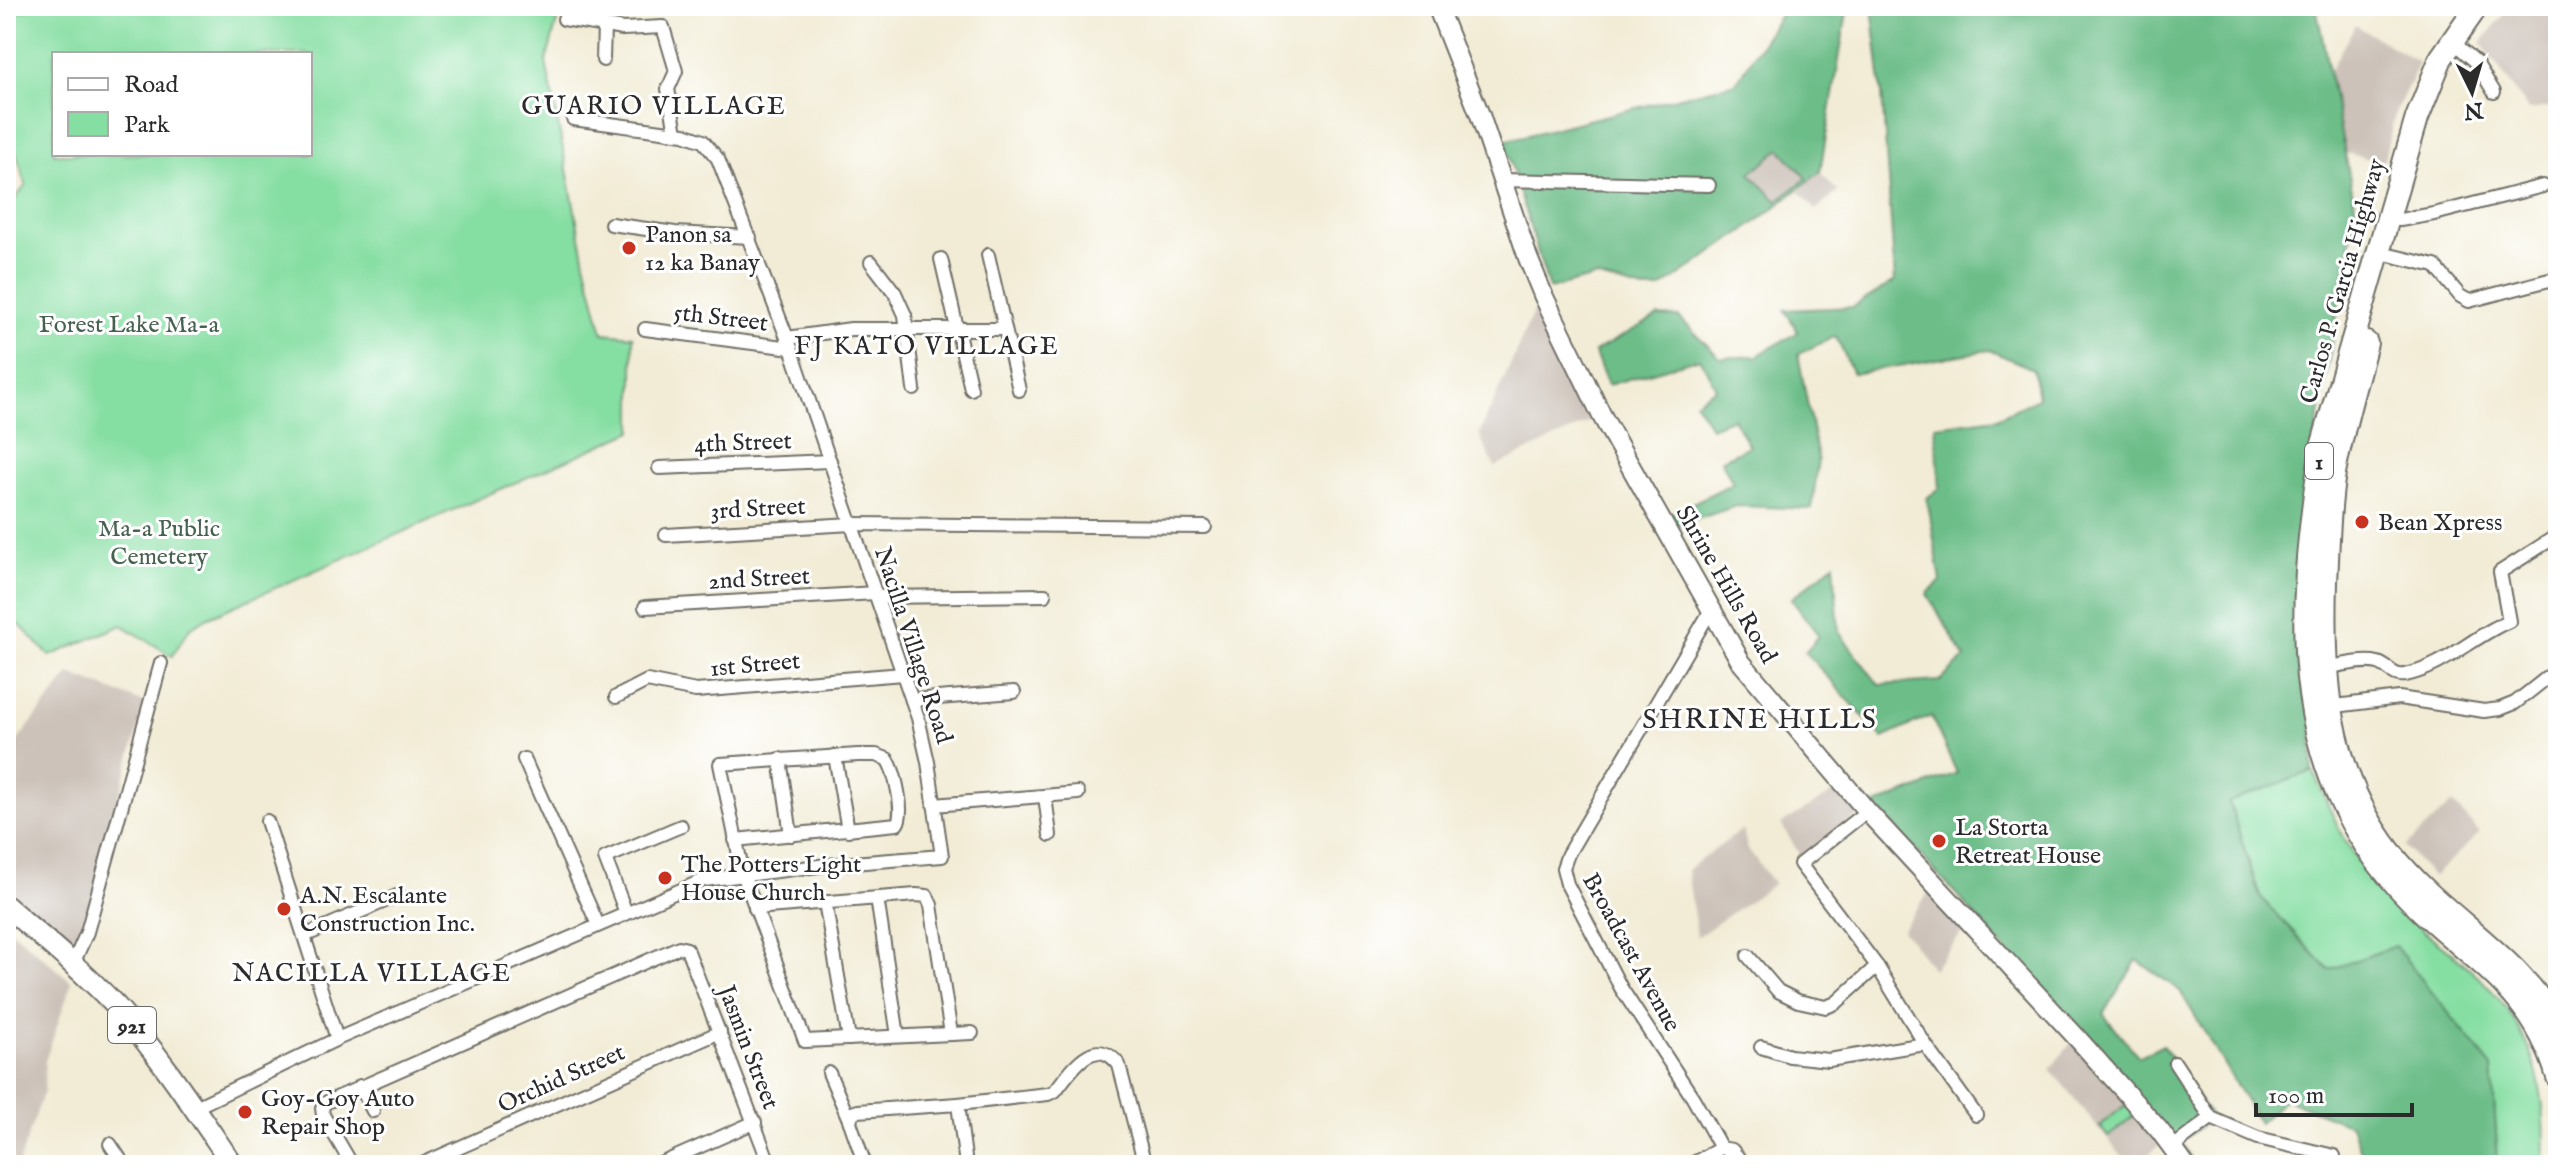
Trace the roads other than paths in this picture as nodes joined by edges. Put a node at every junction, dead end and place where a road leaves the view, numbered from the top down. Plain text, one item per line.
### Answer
1 (599, 6) edge
2 (1437, 6) edge
3 (2477, 6) edge
4 (2491, 6) edge
5 (564, 19) dead end
6 (601, 24) junction
7 (2460, 48) junction
8 (603, 60) dead end
9 (2494, 92) dead end
10 (573, 119) dead end
11 (676, 132) junction
12 (1501, 180) junction
13 (1709, 185) dead end
14 (2543, 186) dead end
15 (2393, 219) junction
16 (611, 224) dead end
17 (750, 237) junction
18 (2384, 253) junction
19 (988, 255) dead end
20 (941, 259) dead end
21 (871, 262) dead end
22 (2558, 281) edge
23 (907, 328) junction
24 (957, 328) junction
25 (645, 329) dead end
26 (1005, 329) junction
27 (789, 343) junction
28 (914, 389) dead end
29 (971, 389) dead end
30 (1019, 390) dead end
31 (830, 461) junction
32 (659, 468) dead end
33 (852, 524) junction
34 (1205, 527) dead end
35 (666, 535) dead end
36 (2558, 535) edge
37 (876, 595) junction
38 (1045, 595) dead end
39 (645, 607) dead end
40 (1711, 610) junction
41 (161, 663) dead end
42 (2316, 669) junction
43 (2558, 669) edge
44 (903, 674) junction
45 (1014, 692) dead end
46 (616, 697) dead end
47 (912, 700) junction
48 (2321, 708) junction
49 (835, 756) junction
50 (524, 759) dead end
51 (780, 759) junction
52 (1078, 793) dead end
53 (1045, 796) junction
54 (934, 805) junction
55 (1867, 811) junction
56 (267, 821) dead end
57 (681, 826) dead end
58 (848, 830) junction
59 (791, 835) junction
60 (1050, 835) dead end
61 (735, 840) junction
62 (743, 874) junction
63 (399, 895) dead end
64 (877, 898) junction
65 (825, 902) junction
66 (6, 906) edge
67 (755, 908) junction
68 (626, 913) junction
69 (598, 925) junction
70 (304, 936) junction
71 (1748, 956) dead end
72 (73, 964) junction
73 (1877, 966) junction
74 (2558, 1027) edge
75 (720, 1032) junction
76 (972, 1033) dead end
77 (951, 1034) junction
78 (898, 1036) junction
79 (337, 1039) junction
80 (849, 1039) junction
81 (1925, 1044) junction
82 (1761, 1047) dead end
83 (2175, 1063) dead end
84 (829, 1073) dead end
85 (2558, 1077) edge
86 (360, 1086) junction
87 (958, 1104) junction
88 (194, 1108) junction
89 (373, 1111) dead end
90 (1976, 1115) dead end
91 (2211, 1118) junction
92 (755, 1122) junction
93 (850, 1122) junction
94 (110, 1144) dead end
95 (2173, 1147) junction
96 (1721, 1148) junction
97 (2334, 1156) dead end
98 (666, 1164) edge
99 (124, 1165) edge
100 (233, 1165) edge
101 (352, 1165) edge
102 (420, 1165) edge
103 (770, 1165) edge
104 (865, 1165) edge
105 (966, 1165) edge
106 (1145, 1165) edge
107 (1690, 1165) edge
108 (1744, 1165) edge
109 (2185, 1165) edge

1 - 6 street
2 - 12 street, Shrine Hills Road
3 - 15 highway, Carlos P. Garcia Highway / 1
4 - 7 highway, Carlos P. Garcia Highway / 1
5 - 6 street
6 - 8 street
6 - 11 street
7 - 9 street
7 - 15 highway, Carlos P. Garcia Highway / 1
10 - 11 street, Nacilla Village Road
11 - 17 street, Nacilla Village Road
12 - 13 street
12 - 40 street, Shrine Hills Road
14 - 15 street
15 - 18 highway, Carlos P. Garcia Highway / 1
16 - 17 street
17 - 27 street, Nacilla Village Road
18 - 22 street
18 - 42 highway, Carlos P. Garcia Highway / 1
19 - 26 street
20 - 24 street
21 - 23 street
23 - 24 street, 5th Street
23 - 27 street, 5th Street
23 - 28 street
24 - 26 street, 5th Street
24 - 29 street
25 - 27 street, 5th Street
26 - 30 street
27 - 31 street, Nacilla Village Road
31 - 32 street, 4th Street
31 - 33 street, Nacilla Village Road
33 - 34 street, 3rd Street
33 - 35 street, 3rd Street
33 - 37 street, Nacilla Village Road
36 - 42 street
37 - 38 street, 2nd Street
37 - 39 street, 2nd Street
37 - 44 street, Nacilla Village Road
40 - 55 street, Shrine Hills Road
40 - 96 street, Broadcast Avenue
41 - 72 street
42 - 48 highway, Carlos P. Garcia Highway / 1
43 - 48 street
44 - 46 street, 1st Street
44 - 47 street, Nacilla Village Road
45 - 47 street
47 - 54 street, Nacilla Village Road
48 - 74 highway, Carlos P. Garcia Highway / 1
48 - 85 highway, Carlos P. Garcia Highway / 1
49 - 51 street
49 - 58 street
49 - 58 street
50 - 69 street
51 - 59 street
51 - 61 street
52 - 53 street
53 - 54 street
53 - 60 street
54 - 62 street, Nacilla Village Road
55 - 73 street
55 - 95 street, Shrine Hills Road
56 - 70 street
57 - 68 street
58 - 59 street
59 - 61 street
61 - 62 street
62 - 67 street
62 - 68 street, Nacilla Village Road
63 - 70 street
64 - 65 street
64 - 77 street
64 - 78 street
65 - 67 street
65 - 80 street
66 - 72 main road, 921
67 - 80 street
68 - 69 street, Nacilla Village Road
69 - 79 street, Nacilla Village Road
70 - 79 street
71 - 73 street
72 - 88 main road, 921
73 - 81 street
75 - 86 street, Jasmin Street
75 - 92 street, Jasmin Street
75 - 102 street, Orchid Street
76 - 77 street
77 - 78 street
78 - 80 street
79 - 88 street, Nacilla Village Road
81 - 82 street
81 - 90 street
83 - 91 street
84 - 93 street
86 - 89 street
86 - 101 street
87 - 93 street
87 - 105 street
87 - 106 street
88 - 100 main road, 921
91 - 95 street
91 - 97 street
92 - 98 street
92 - 103 street, Jasmin Street
93 - 104 street
94 - 99 street
95 - 109 street, Shrine Hills Road
96 - 107 street
96 - 108 street

